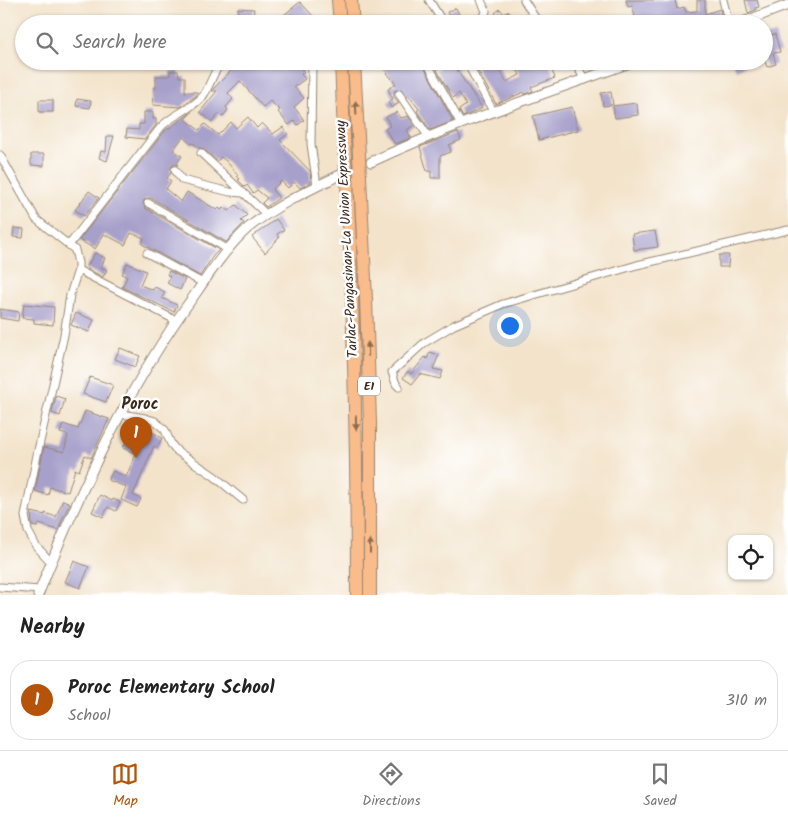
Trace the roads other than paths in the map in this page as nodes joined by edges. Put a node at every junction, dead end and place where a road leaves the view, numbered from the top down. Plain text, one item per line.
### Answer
1 (338, 0) edge
2 (351, 0) edge
3 (429, 0) edge
4 (482, 0) edge
5 (524, 0) edge
6 (723, 0) edge
7 (788, 5) edge
8 (339, 15) edge
9 (352, 15) edge
10 (438, 15) edge
11 (485, 15) edge
12 (533, 15) edge
13 (726, 15) edge
14 (762, 15) edge
15 (216, 70) edge
16 (312, 70) edge
17 (341, 70) edge
18 (354, 70) edge
19 (431, 70) edge
20 (471, 70) edge
21 (579, 70) edge
22 (612, 70) edge
23 (585, 80) junction
24 (399, 94) dead end
25 (493, 110) junction
26 (461, 124) junction
27 (428, 136) junction
28 (201, 153) dead end
29 (0, 155) edge
30 (371, 162) dead end
31 (175, 170) dead end
32 (344, 178) junction
33 (317, 186) junction
34 (244, 193) junction
35 (148, 203) dead end
36 (267, 215) junction
37 (788, 230) edge
38 (69, 245) junction
39 (228, 250) junction
40 (147, 253) dead end
41 (78, 270) junction
42 (203, 282) junction
43 (175, 320) junction
44 (399, 387) dead end
45 (121, 414) junction
46 (243, 500) dead end
47 (51, 562) junction
48 (0, 587) edge
49 (39, 592) edge
50 (357, 595) edge
51 (370, 595) edge

1 - 8 highway
2 - 9 highway
3 - 10 street
4 - 11 street
5 - 12 street
6 - 13 street
7 - 14 street
15 - 38 street
16 - 33 street
17 - 32 highway, Tarlac-Pangasinan-La Union Expressway / E1, bridge
51 -> 18 highway, Tarlac-Pangasinan-La Union Expressway / E1, bridge
19 - 26 street
20 - 25 street
21 - 23 street
22 - 23 street
23 - 25 street
24 - 27 street
25 - 26 street
26 - 27 street
27 - 30 street
28 - 34 street
29 - 38 street
31 - 34 street
32 - 33 street
32 -> 50 highway, Tarlac-Pangasinan-La Union Expressway / E1
33 - 36 street
34 - 36 street
35 - 39 street
36 - 39 street
37 - 44 street
38 - 41 street
39 - 42 street
40 - 42 street
41 - 43 street
41 - 47 street
42 - 43 street
43 - 45 street
45 - 46 street
45 - 47 street
47 - 49 street
48 - 49 street

